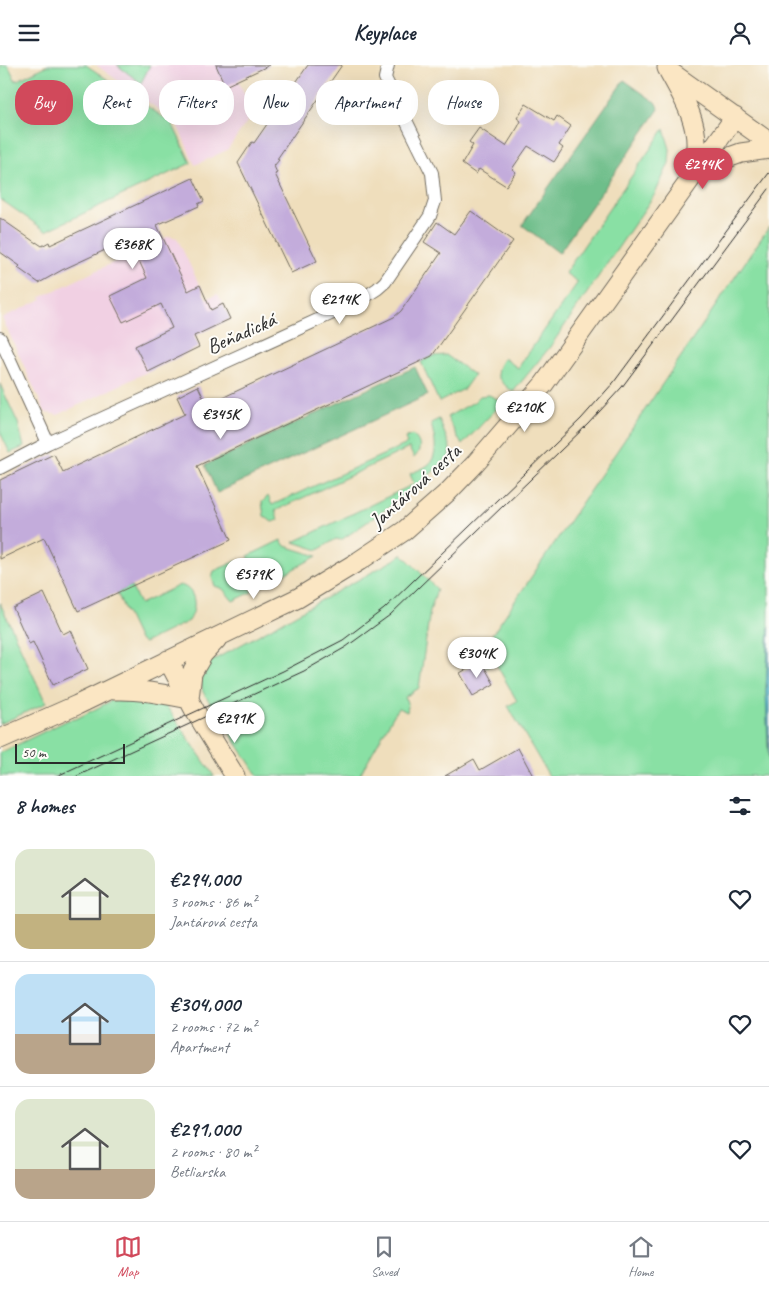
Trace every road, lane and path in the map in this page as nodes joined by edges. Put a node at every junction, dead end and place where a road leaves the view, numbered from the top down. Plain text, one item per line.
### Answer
1 (388, 65) edge
2 (664, 67) edge
3 (735, 117) junction
4 (769, 142) edge
5 (769, 149) edge
6 (700, 165) junction
7 (679, 195) junction
8 (0, 339) edge
9 (48, 443) junction
10 (0, 468) edge
11 (224, 632) junction
12 (168, 660) junction
13 (107, 690) junction
14 (189, 699) junction
15 (0, 739) edge
16 (235, 776) edge

1 - 9 street, Beňadická
2 - 3 street
2 - 7 street
3 - 4 street
3 - 6 street, Jantárová cesta
5 - 6 street
6 - 7 street, Jantárová cesta
7 - 11 street, Jantárová cesta
8 - 9 street
9 - 10 street, Beňadická
11 - 12 street, Jantárová cesta
11 - 14 street
12 - 13 street, Jantárová cesta
12 - 14 street
13 - 14 street
13 - 15 street, Jantárová cesta
14 - 16 street

